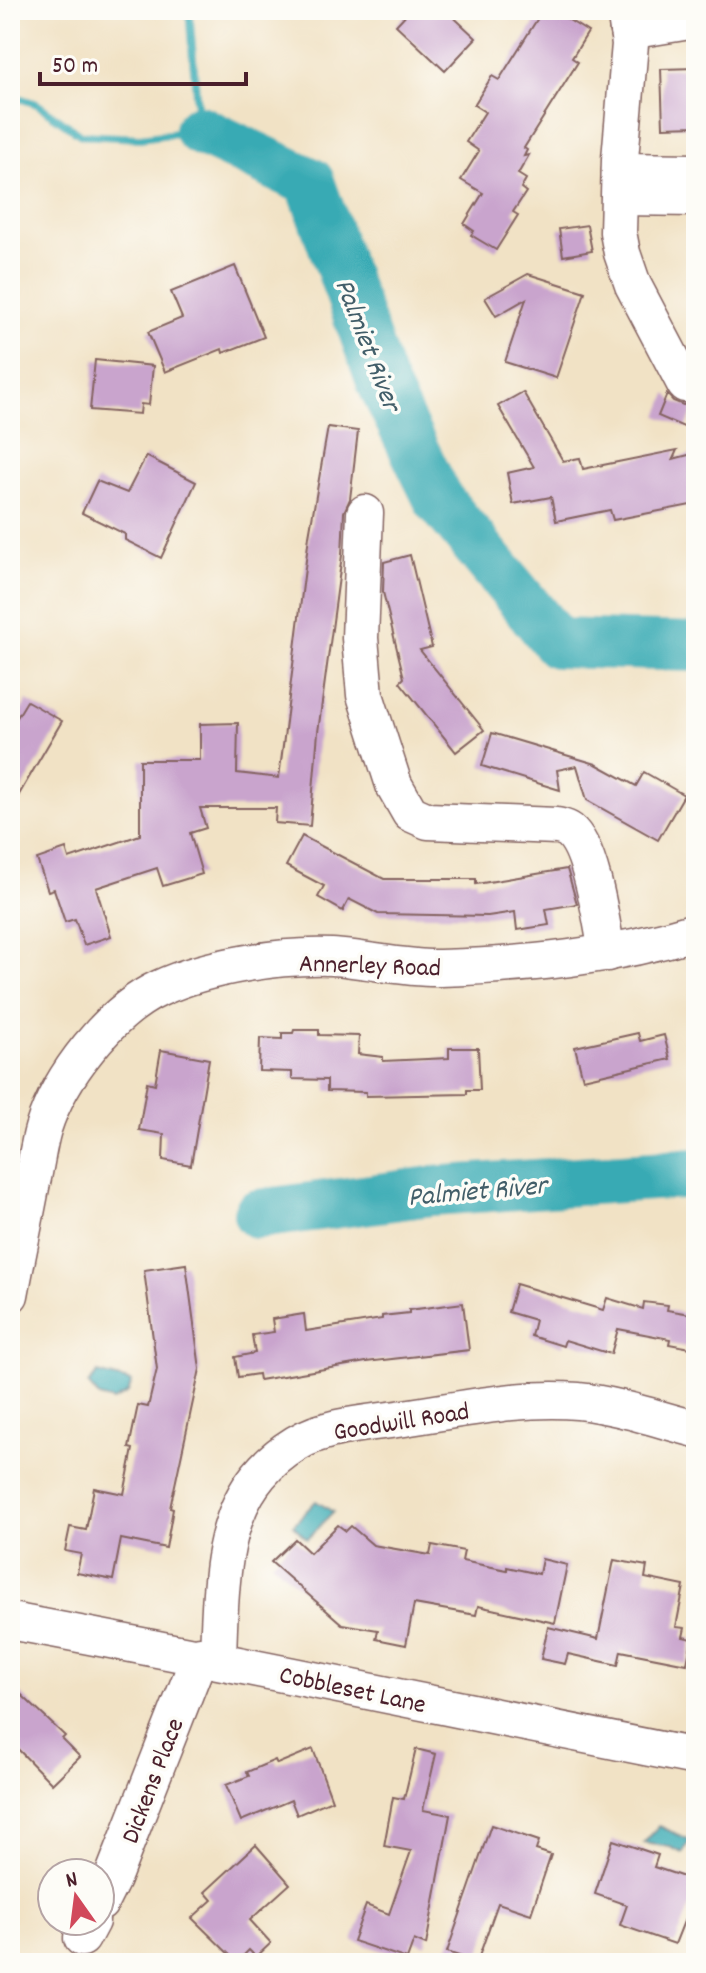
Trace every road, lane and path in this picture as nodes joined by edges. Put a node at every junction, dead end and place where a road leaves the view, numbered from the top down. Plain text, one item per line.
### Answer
1 (626, 20) edge
2 (696, 20) edge
3 (696, 172) edge
4 (620, 184) junction
5 (696, 198) edge
6 (685, 384) dead end
7 (365, 513) dead end
8 (696, 931) edge
9 (607, 953) junction
10 (10, 1295) edge
11 (696, 1429) edge
12 (10, 1621) edge
13 (209, 1657) junction
14 (696, 1757) edge
15 (116, 1870) edge

1 - 2 street
1 - 4 street
3 - 4 street
4 - 5 street
4 - 6 street
7 - 9 street
8 - 9 street, Annerley Road
9 - 10 street, Annerley Road
11 - 13 street, Goodwill Road
12 - 13 street, Cobbleset Lane
13 - 14 street, Cobbleset Lane
13 - 15 street, Dickens Place

